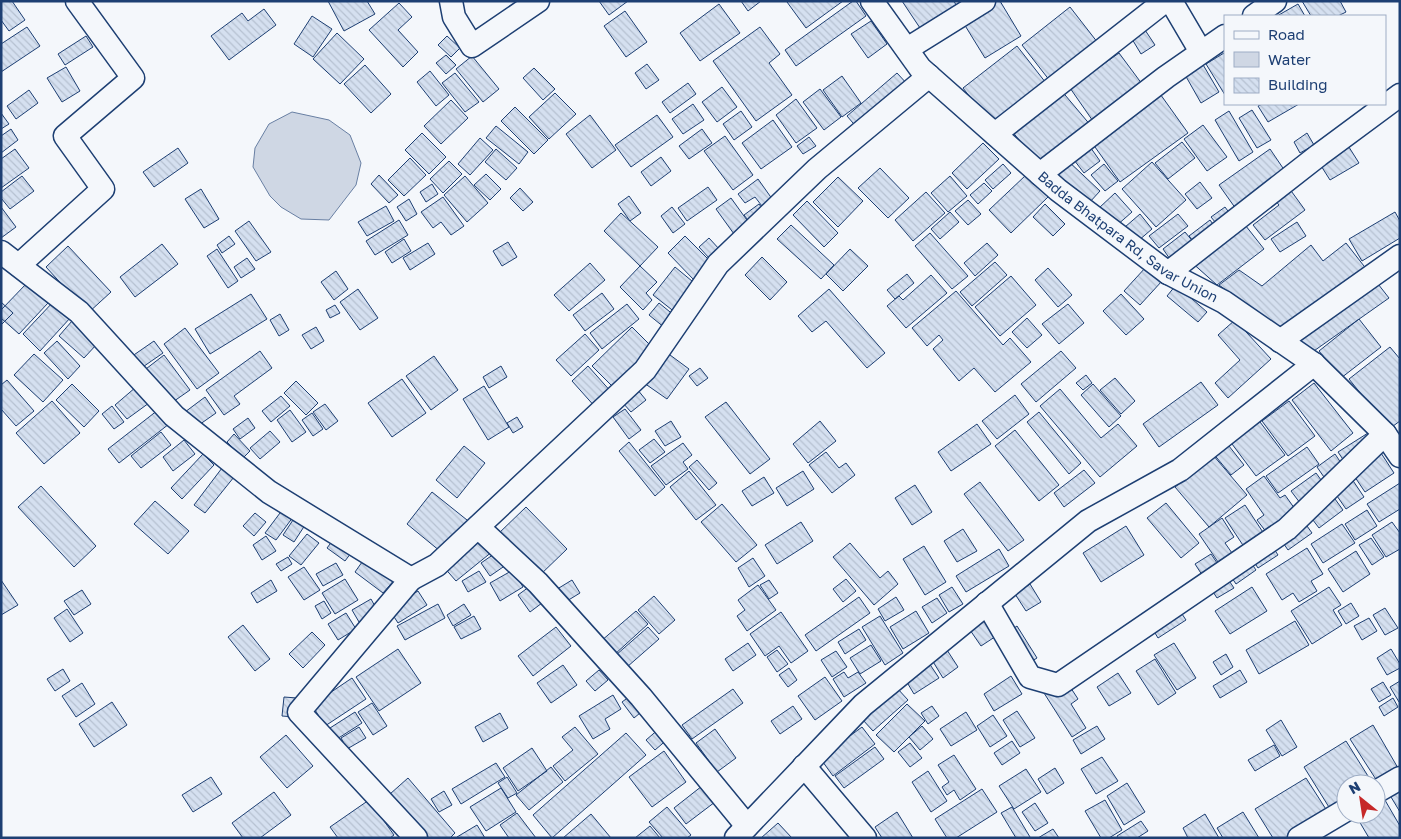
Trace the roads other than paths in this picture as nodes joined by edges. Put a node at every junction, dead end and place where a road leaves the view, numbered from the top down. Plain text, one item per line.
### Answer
1 (77, 1) edge
2 (451, 1) edge
3 (538, 1) edge
4 (984, 1) edge
5 (1165, 1) edge
6 (1171, 1) edge
7 (1275, 1) edge
8 (879, 4) edge
9 (1255, 15) edge
10 (1224, 37) edge
11 (907, 49) junction
12 (1202, 52) junction
13 (929, 76) junction
14 (1400, 95) edge
15 (995, 134) junction
16 (1040, 174) junction
17 (1400, 256) edge
18 (10, 259) edge
19 (1168, 273) junction
20 (1280, 340) junction
21 (1314, 364) junction
22 (1385, 434) junction
23 (1400, 456) edge
24 (478, 527) junction
25 (411, 580) junction
26 (987, 603) junction
27 (804, 766) junction
28 (1400, 778) edge
29 (1386, 786) edge
30 (1336, 816) edge
31 (741, 832) edge
32 (416, 838) edge
33 (865, 838) edge
34 (1299, 838) edge

1 - 18 street
2 - 3 street
4 - 11 street
5 - 15 street
6 - 12 street
7 - 9 street
8 - 11 street, Badda Bhatpara Rd, Savar Union
10 - 12 street
11 - 13 street, Badda Bhatpara Rd, Savar Union
12 - 16 street
13 - 15 street, Badda Bhatpara Rd, Savar Union
13 - 24 street
14 - 19 street
15 - 16 street, Badda Bhatpara Rd, Savar Union
16 - 19 street, Badda Bhatpara Rd, Savar Union
17 - 20 street
18 - 25 street
19 - 20 street, Badda Bhatpara Rd, Savar Union
20 - 21 street, Badda Bhatpara Rd, Savar Union
21 - 22 street, Badda Bhatpara Rd, Savar Union
21 - 26 street
22 - 23 street, Badda Bhatpara Rd, Savar Union
22 - 26 street
24 - 25 street
24 - 31 street
25 - 32 street
26 - 27 street
27 - 31 street
27 - 33 street
28 - 29 street
30 - 34 street

